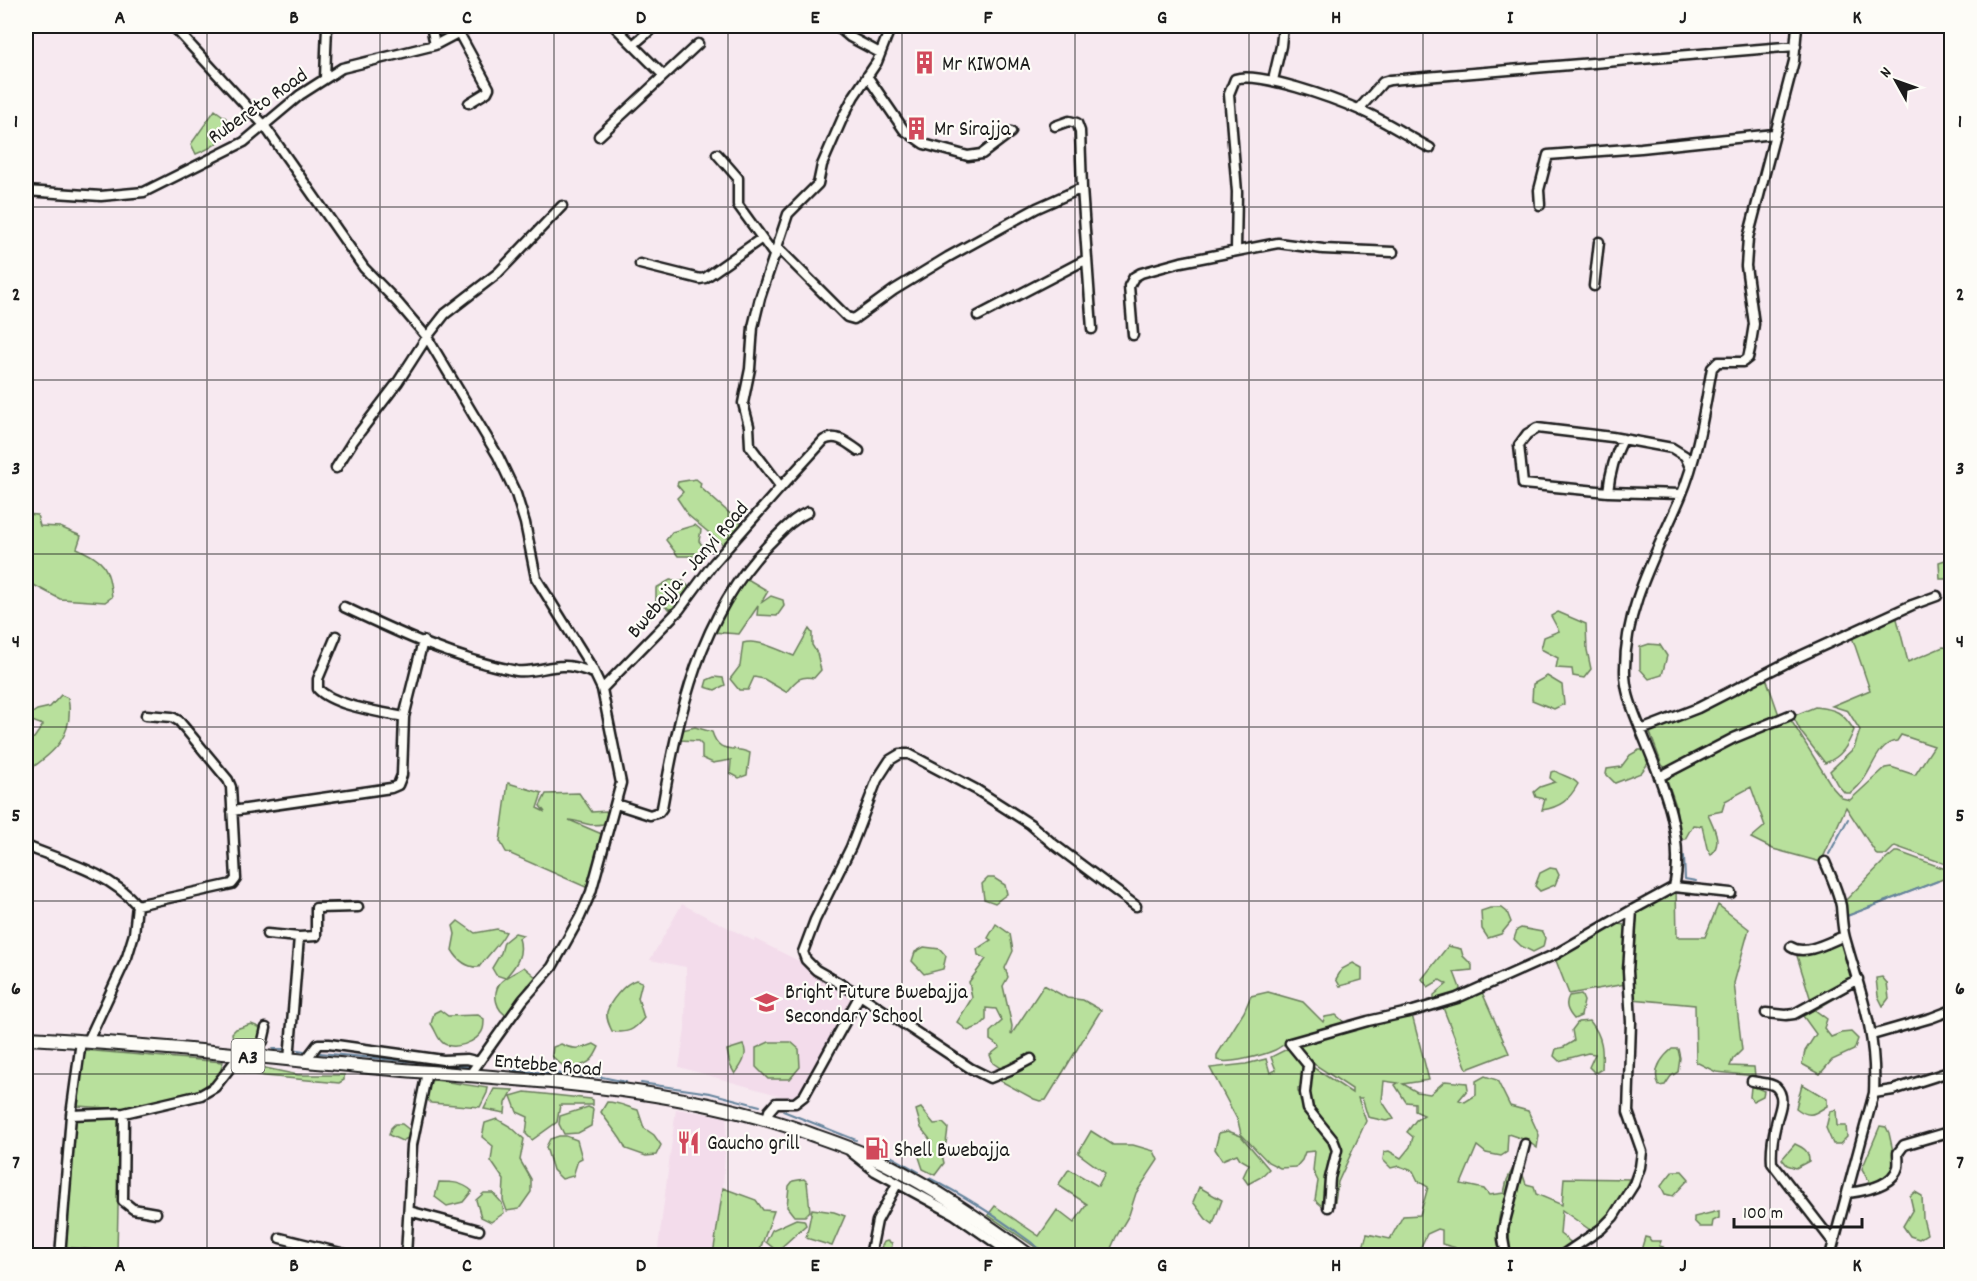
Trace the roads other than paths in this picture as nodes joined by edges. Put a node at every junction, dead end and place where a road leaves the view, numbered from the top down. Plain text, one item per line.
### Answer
1 (172, 26) edge
2 (327, 26) edge
3 (430, 26) edge
4 (471, 26) edge
5 (614, 26) edge
6 (655, 26) edge
7 (837, 26) edge
8 (891, 26) edge
9 (1283, 26) edge
10 (1797, 26) edge
11 (459, 33) junction
12 (698, 44) dead end
13 (435, 45) junction
14 (633, 45) junction
15 (1796, 46) junction
16 (880, 53) junction
17 (663, 75) junction
18 (867, 76) junction
19 (325, 78) junction
20 (1273, 80) junction
21 (469, 103) dead end
22 (1359, 109) junction
23 (264, 126) junction
24 (1055, 126) dead end
25 (1011, 132) dead end
26 (1774, 134) junction
27 (599, 136) dead end
28 (1430, 148) dead end
29 (717, 154) dead end
30 (1082, 188) junction
31 (26, 191) edge
32 (1540, 205) dead end
33 (562, 206) dead end
34 (762, 238) junction
35 (1599, 242) dead end
36 (1236, 250) junction
37 (776, 251) junction
38 (1394, 252) dead end
39 (1087, 259) junction
40 (640, 264) dead end
41 (1594, 286) dead end
42 (978, 316) dead end
43 (1092, 329) dead end
44 (1133, 335) dead end
45 (427, 337) junction
46 (1623, 439) junction
47 (859, 451) dead end
48 (1690, 467) junction
49 (336, 468) dead end
50 (781, 487) junction
51 (1608, 492) junction
52 (1682, 494) junction
53 (808, 513) dead end
54 (1937, 596) dead end
55 (344, 607) dead end
56 (336, 636) dead end
57 (423, 641) junction
58 (594, 673) junction
59 (602, 689) junction
60 (146, 715) dead end
61 (1790, 715) dead end
62 (404, 717) junction
63 (1641, 730) junction
64 (1659, 777) junction
65 (616, 804) junction
66 (232, 811) junction
67 (26, 846) edge
68 (1826, 862) dead end
69 (1674, 887) junction
70 (1731, 893) dead end
71 (137, 905) junction
72 (1136, 906) dead end
73 (358, 907) dead end
74 (1632, 910) junction
75 (267, 934) dead end
76 (1844, 936) junction
77 (299, 937) junction
78 (1791, 946) dead end
79 (1858, 979) junction
80 (860, 995) junction
81 (1952, 1010) edge
82 (1766, 1013) dead end
83 (266, 1028) dead end
84 (1872, 1035) junction
85 (26, 1038) edge
86 (84, 1041) junction
87 (263, 1041) dead end
88 (240, 1055) junction
89 (1030, 1059) dead end
90 (289, 1060) junction
91 (305, 1061) junction
92 (479, 1062) junction
93 (1952, 1071) edge
94 (427, 1072) junction
95 (470, 1076) junction
96 (1752, 1081) dead end
97 (1874, 1093) junction
98 (124, 1113) junction
99 (71, 1115) junction
100 (767, 1119) junction
101 (1952, 1131) edge
102 (1525, 1144) dead end
103 (844, 1146) junction
104 (897, 1184) junction
105 (1848, 1193) junction
106 (1328, 1207) dead end
107 (409, 1211) junction
108 (156, 1214) dead end
109 (479, 1230) dead end
110 (280, 1238) dead end
111 (1833, 1242) junction
112 (1007, 1251) dead end
113 (60, 1256) edge
114 (353, 1256) edge
115 (406, 1256) edge
116 (870, 1256) edge
117 (1030, 1256) edge
118 (1506, 1256) edge
119 (1561, 1256) edge
120 (1830, 1256) edge

1 - 23 street
2 - 19 street
3 - 13 street
4 - 11 street, Rubereto Road
5 - 14 street
6 - 14 street
7 - 16 street
8 - 16 street
9 - 20 street
10 - 15 street
11 - 13 street, Rubereto Road
11 - 21 street
12 - 17 street
13 - 19 street, Rubereto Road
14 - 17 street
15 - 22 street
15 - 26 street
16 - 18 street
17 - 27 street
18 - 25 street
18 - 37 street
19 - 23 street, Rubereto Road
20 - 22 street
20 - 36 street
22 - 28 street
23 - 31 street, Rubereto Road
23 - 45 street
24 - 30 street
26 - 32 street
26 - 48 street
29 - 34 street
30 - 37 street
30 - 39 street
33 - 45 street
34 - 37 street
34 - 40 street
35 - 41 street
36 - 38 street
36 - 44 street
37 - 50 street
39 - 42 street
39 - 43 street
45 - 49 street
45 - 58 street
46 - 48 street
46 - 51 street
46 - 51 street
47 - 50 street, Bwebajja - Janyi Road
48 - 52 street
50 - 59 street, Bwebajja - Janyi Road
51 - 52 street
52 - 63 street
53 - 65 street
54 - 63 street
55 - 57 street
56 - 62 street
57 - 58 street
57 - 62 street
58 - 59 street
59 - 65 street
60 - 66 street
61 - 64 street
62 - 66 street
63 - 64 street
64 - 69 street
65 - 92 street
66 - 71 street
67 - 71 street
68 - 76 street
69 - 70 street
69 - 74 street
71 - 86 street
72 - 80 street
73 - 77 street
74 - 106 street
74 - 119 street
75 - 77 street
76 - 78 street
76 - 79 street
77 - 90 street
79 - 82 street
79 - 84 street
80 - 89 street
80 - 100 street
81 - 84 street
83 - 87 street
84 - 97 street
85 - 86 main road, Entebbe Road / A3
86 - 88 main road, Entebbe Road / A3
86 - 99 street
88 - 90 main road, Entebbe Road / A3
88 - 98 street
90 - 91 main road, Entebbe Road / A3
91 - 92 street
91 - 94 main road, Entebbe Road / A3
92 - 95 street
93 - 97 street
94 - 95 main road, Entebbe Road / A3
94 - 107 street
95 - 100 main road, Entebbe Road / A3
96 - 111 street
97 - 105 street
98 - 99 street
98 - 108 street
99 - 113 street
100 - 103 main road, Entebbe Road / A3
101 - 105 street
102 - 118 street
103 - 104 street
103 - 117 main road, Entebbe Road / A3
104 - 112 street
104 - 116 street
105 - 111 street
107 - 109 street
107 - 115 street
110 - 114 street
111 - 120 street

